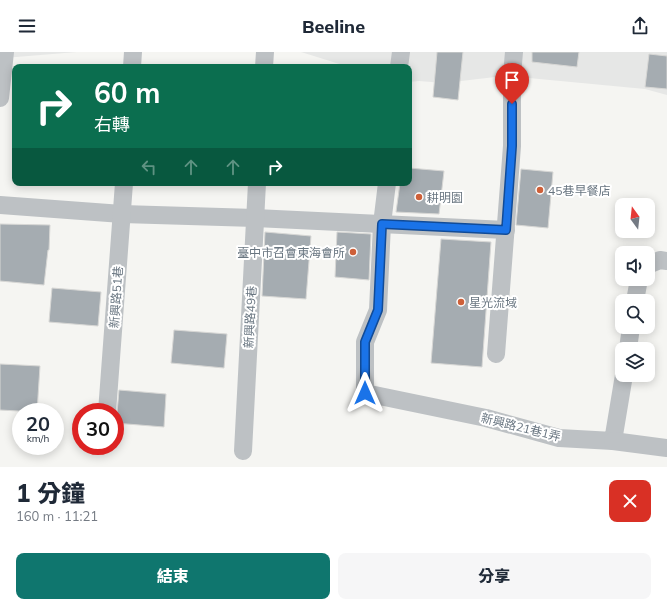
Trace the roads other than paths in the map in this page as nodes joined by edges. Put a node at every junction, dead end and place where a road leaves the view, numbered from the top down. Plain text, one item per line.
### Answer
1 (4, 52) edge
2 (133, 52) edge
3 (265, 52) edge
4 (401, 52) edge
5 (514, 52) edge
6 (132, 64) edge
7 (264, 64) edge
8 (399, 64) edge
9 (0, 98) edge
10 (124, 186) edge
11 (257, 186) edge
12 (387, 186) edge
13 (0, 205) edge
14 (122, 214) junction
15 (255, 218) junction
16 (382, 224) junction
17 (506, 230) junction
18 (655, 262) edge
19 (667, 262) edge
20 (496, 354) dead end
21 (623, 382) edge
22 (108, 403) edge
23 (613, 441) junction
24 (667, 448) edge
25 (243, 451) dead end

1 - 9 street
2 - 6 street
3 - 7 street
4 - 8 street
5 - 17 street
10 - 14 street, 新興路51巷
11 - 15 street, 新興路49巷
12 - 16 street
13 - 14 street
14 - 15 street
14 - 22 street, 新興路51巷
15 - 16 street
15 - 25 street, 新興路49巷
16 - 17 street
16 - 23 street, 新興路21巷1弄
17 - 20 street
18 - 19 street
21 - 23 street
23 - 24 street, 新興路21巷1弄

